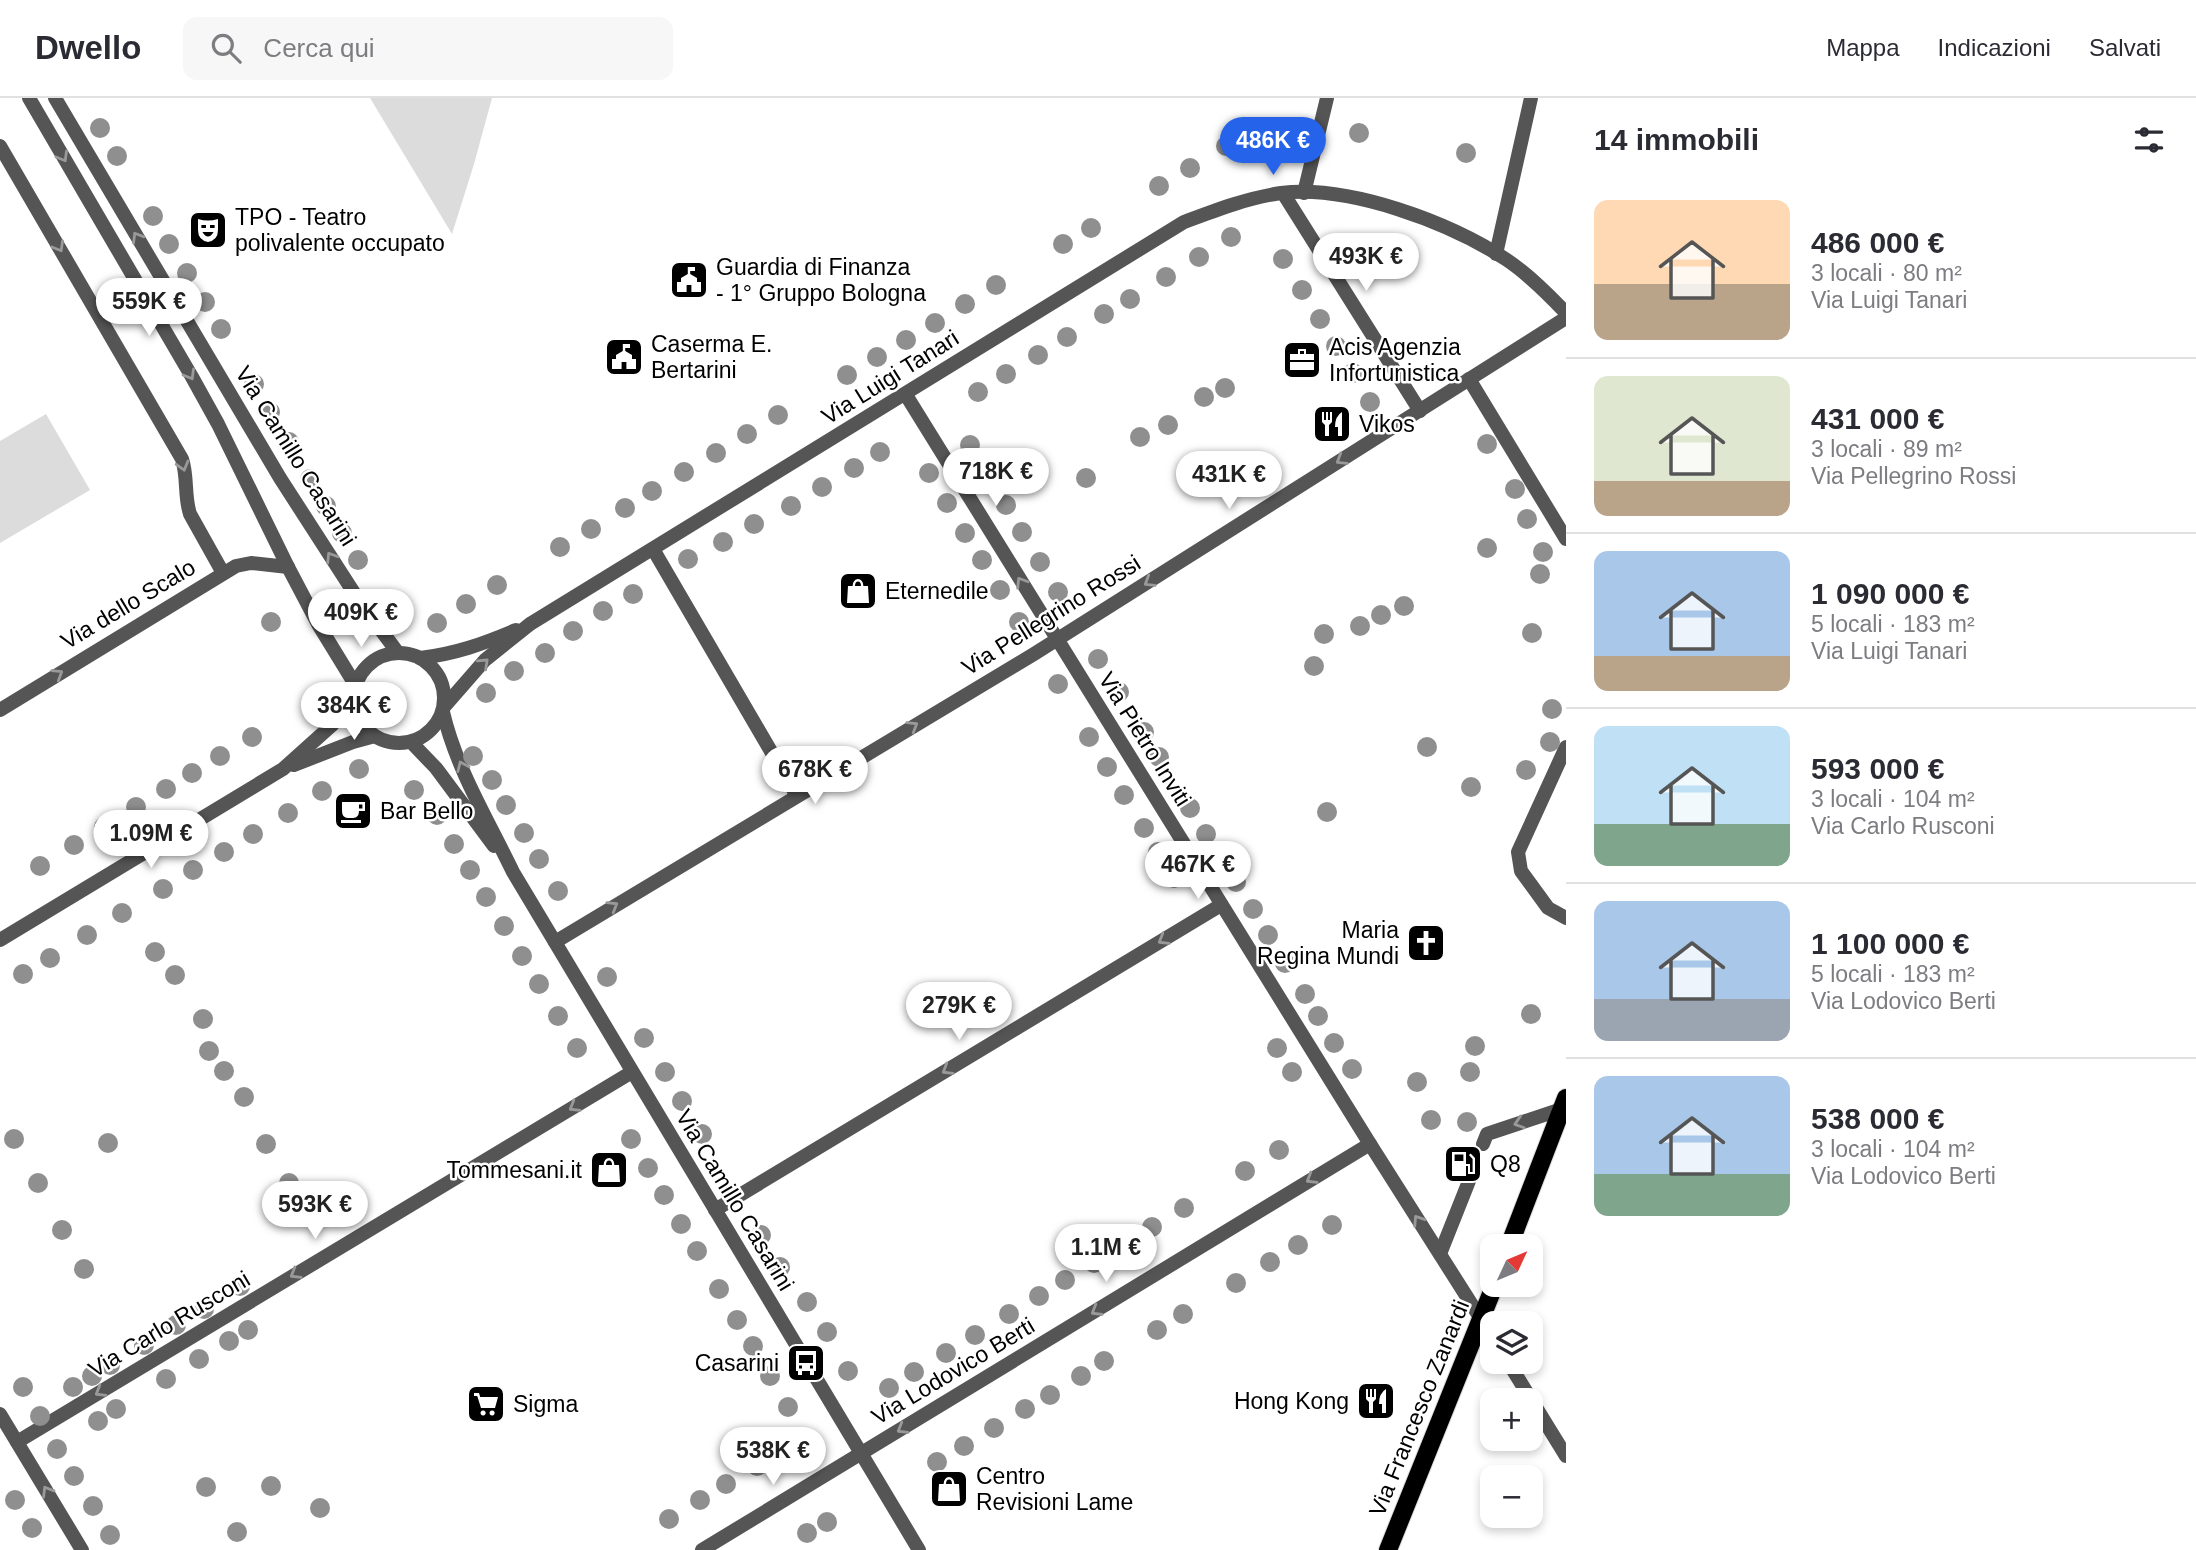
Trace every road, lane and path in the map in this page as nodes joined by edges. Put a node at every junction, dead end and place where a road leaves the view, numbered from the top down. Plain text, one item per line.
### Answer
1 (29, 98) edge
2 (55, 98) edge
3 (1326, 98) edge
4 (1531, 98) edge
5 (0, 146) edge
6 (1283, 193) junction
7 (1304, 193) junction
8 (1496, 254) junction
9 (1566, 313) edge
10 (1566, 318) edge
11 (1469, 379) junction
12 (906, 395) junction
13 (1420, 411) junction
14 (1566, 539) edge
15 (653, 549) junction
16 (288, 567) junction
17 (223, 573) junction
18 (530, 624) junction
19 (1056, 640) junction
20 (398, 653) junction
21 (420, 658) junction
22 (355, 692) junction
23 (444, 709) junction
24 (0, 710) edge
25 (375, 736) junction
26 (411, 742) junction
27 (1566, 747) edge
28 (283, 769) junction
29 (797, 796) junction
30 (513, 872) junction
31 (1221, 905) junction
32 (1566, 918) edge
33 (0, 940) edge
34 (555, 942) junction
35 (632, 1072) junction
36 (1564, 1103) edge
37 (1370, 1144) junction
38 (1483, 1144) dead end
39 (1469, 1181) dead end
40 (715, 1209) junction
41 (1514, 1234) edge
42 (1440, 1254) junction
43 (1480, 1317) edge
44 (1480, 1321) edge
45 (1515, 1374) edge
46 (0, 1414) edge
47 (17, 1442) junction
48 (861, 1454) junction
49 (1566, 1456) edge
50 (82, 1550) edge
51 (702, 1550) edge
52 (919, 1550) edge
53 (1388, 1550) edge

1 -> 16 street, Via Camillo Casarini
20 -> 2 street, Via Camillo Casarini
3 - 7 street
4 - 8 street
5 -> 17 street
6 - 7 street, Via Luigi Tanari
6 - 12 street, Via Luigi Tanari
6 - 13 street
7 - 8 street, Via Luigi Tanari
8 - 9 street, Via Luigi Tanari
10 - 11 street, Via Pellegrino Rossi
11 - 13 street, Via Pellegrino Rossi
11 - 14 street
12 - 15 street, Via Luigi Tanari
19 -> 12 street, Via Pietro Inviti
13 -> 19 street, Via Pellegrino Rossi
15 - 18 street, Via Luigi Tanari
15 - 29 street
16 - 17 street, Via dello Scalo
16 - 22 street, Via Camillo Casarini
24 -> 17 street, Via dello Scalo
18 - 21 street, Via Luigi Tanari
23 -> 18 street, Via Luigi Tanari
29 -> 19 street, Via Pellegrino Rossi
19 - 31 street, Via Pietro Inviti
20 - 21 street
20 - 22 street
21 - 23 street
22 - 25 street
22 - 28 street
23 - 26 street
30 -> 23 street, Via Camillo Casarini
25 - 26 street
25 - 28 street
26 - 30 street, Via Camillo Casarini
27 - 32 street
28 - 33 street
34 -> 29 street, Via Pellegrino Rossi
30 - 34 street, Via Camillo Casarini
31 - 37 street, Via Pietro Inviti
31 -> 40 street
34 - 35 street, Via Camillo Casarini
35 - 40 street, Via Camillo Casarini
35 -> 47 street, Via Carlo Rusconi
36 -> 38 street
36 - 41 main road
42 -> 37 street, Via Pietro Inviti
37 -> 48 street, Via Lodovico Berti
39 - 42 street
40 - 48 street, Via Camillo Casarini
42 - 43 street, Via Pietro Inviti
44 - 53 main road, Via Francesco Zanardi
45 - 49 street
46 - 47 street
50 -> 47 street
48 - 51 street, Via Lodovico Berti
48 - 52 street, Via Camillo Casarini

